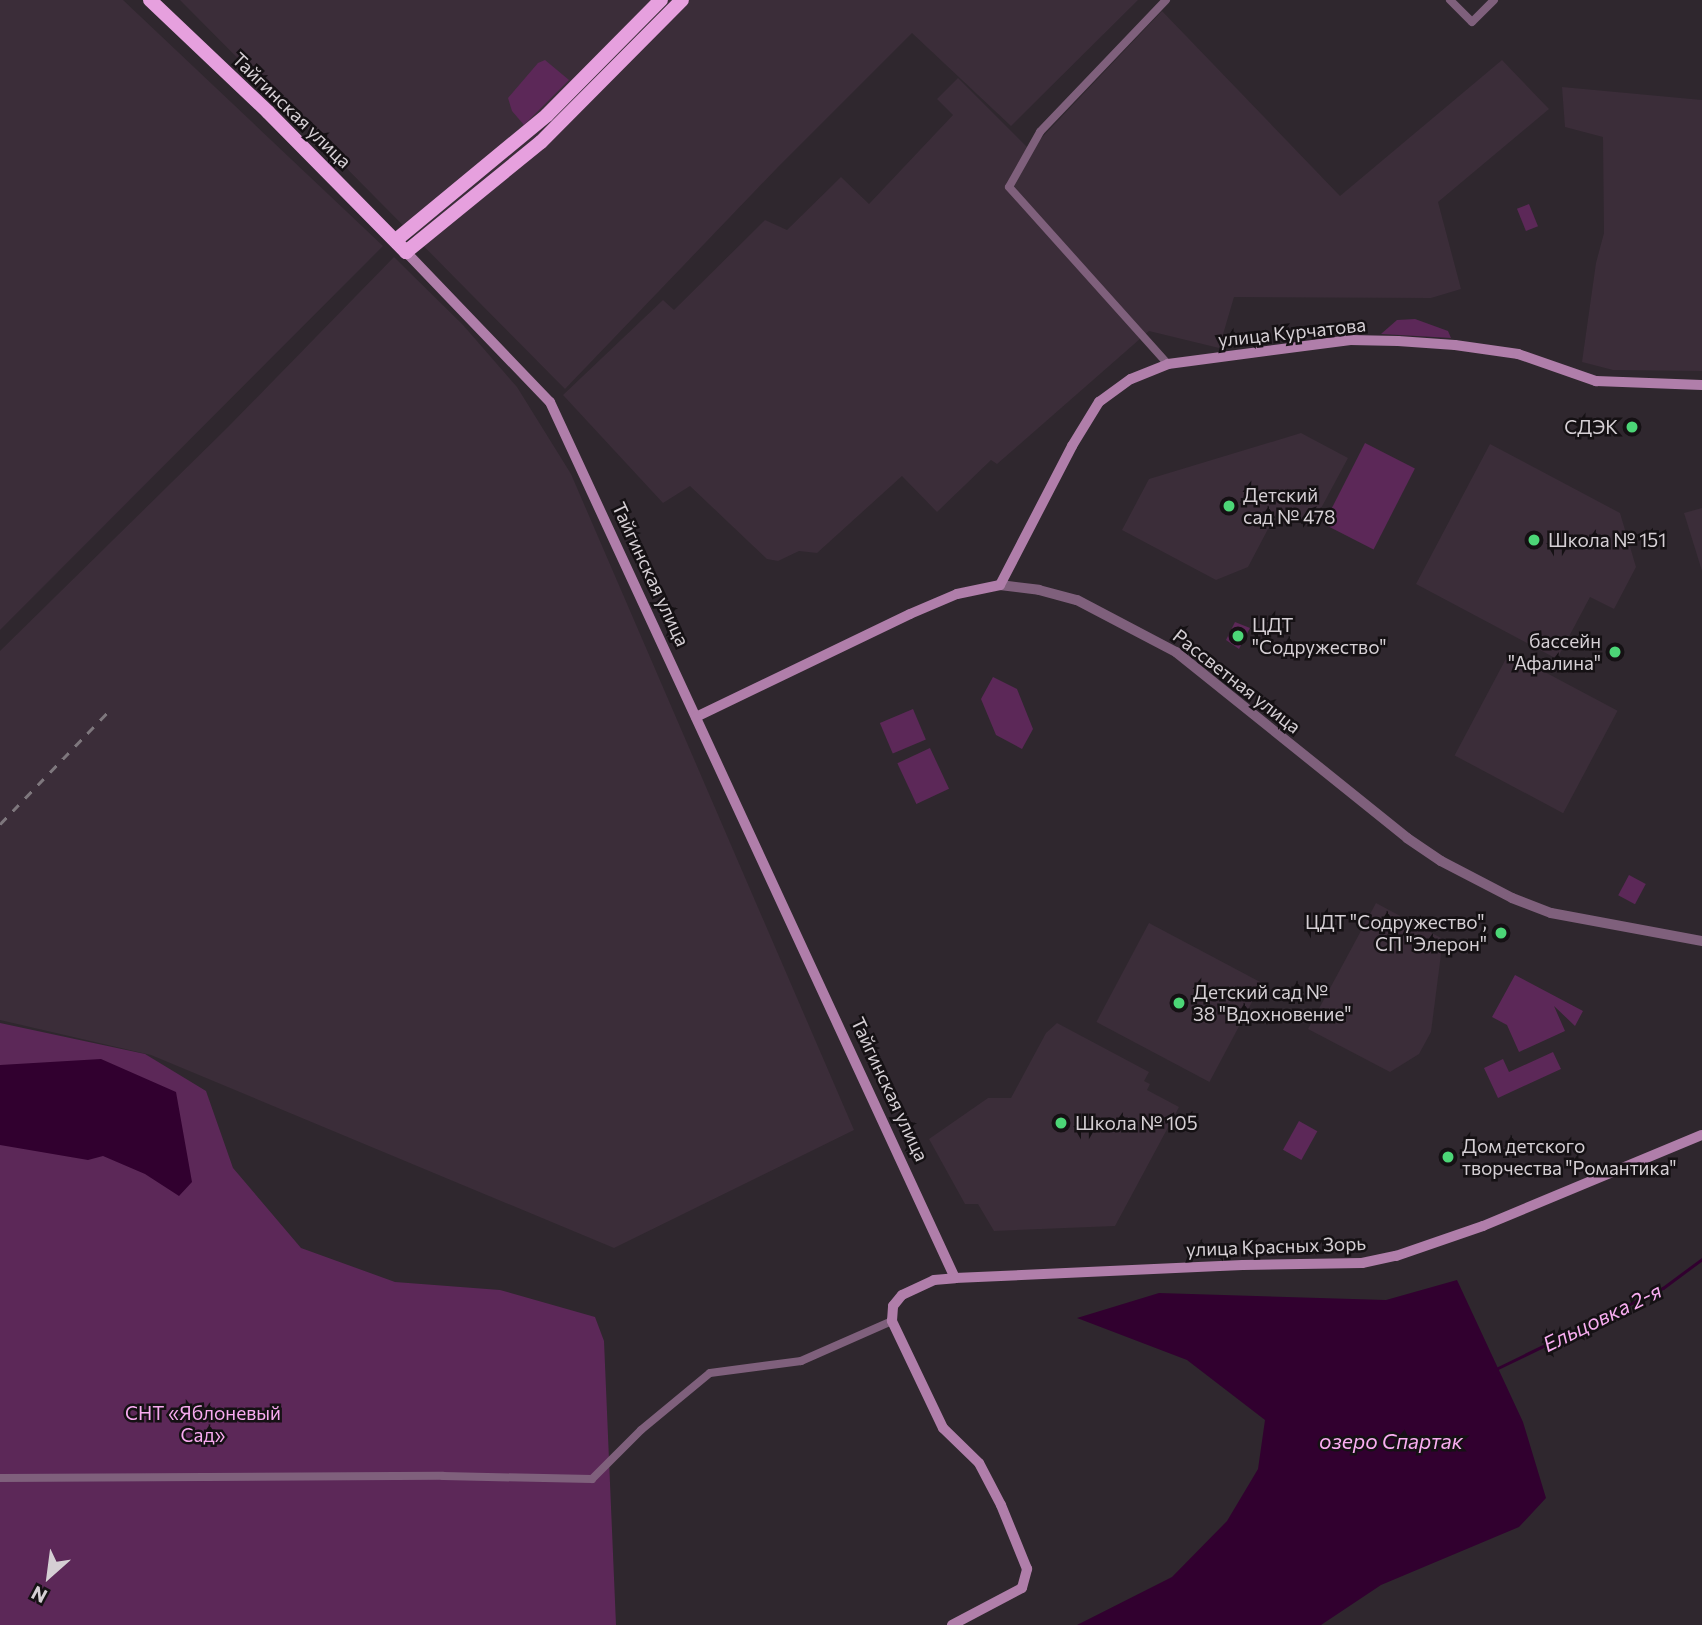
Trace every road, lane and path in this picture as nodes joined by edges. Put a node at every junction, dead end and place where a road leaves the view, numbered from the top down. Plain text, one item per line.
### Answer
1 (150, 0) edge
2 (661, 0) edge
3 (681, 0) edge
4 (1166, 0) edge
5 (1450, 0) edge
6 (1494, 0) edge
7 (561, 101) junction
8 (572, 112) junction
9 (396, 240) junction
10 (406, 252) junction
11 (1168, 364) junction
12 (1702, 385) edge
13 (1000, 585) junction
14 (696, 717) junction
15 (1702, 942) edge
16 (1702, 1135) edge
17 (955, 1278) junction
18 (892, 1321) junction
19 (0, 1478) edge
20 (952, 1625) edge

1 - 9 highway, Тайгинская улица
2 - 7 highway
3 - 8 highway
4 - 11 street
5 - 6 street
7 - 8 highway
7 - 9 highway
8 - 10 highway
9 - 10 highway, Тайгинская улица
10 - 14 main road, Тайгинская улица
11 - 12 main road, улица Курчатова
11 - 13 main road, улица Курчатова
13 - 14 main road, Рассветная улица
13 - 15 street, Рассветная улица
14 - 17 main road, Тайгинская улица
16 - 17 main road, улица Красных Зорь
17 - 18 main road, улица Красных Зорь
18 - 19 street
18 - 20 main road

